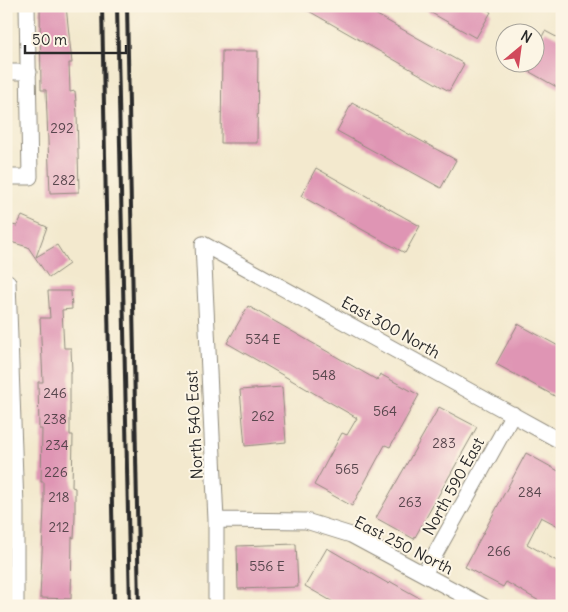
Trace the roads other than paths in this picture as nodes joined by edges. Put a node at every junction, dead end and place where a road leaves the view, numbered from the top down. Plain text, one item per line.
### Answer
1 (27, 6) edge
2 (6, 72) edge
3 (29, 72) junction
4 (6, 177) edge
5 (203, 244) joint
6 (7, 282) edge
7 (513, 414) junction
8 (562, 442) edge
9 (216, 520) junction
10 (424, 574) junction
11 (475, 604) edge
12 (16, 606) edge
13 (216, 606) edge

1 - 3 street
2 - 3 street
3 - 4 street
5 - 7 street, East 300 North
5 - 9 street, North 540 East
6 - 12 street
7 - 8 street, East 300 North
7 - 10 street, North 590 East
9 - 10 street, East 250 North
9 - 13 street, North 540 East
10 - 11 street, East 250 North

